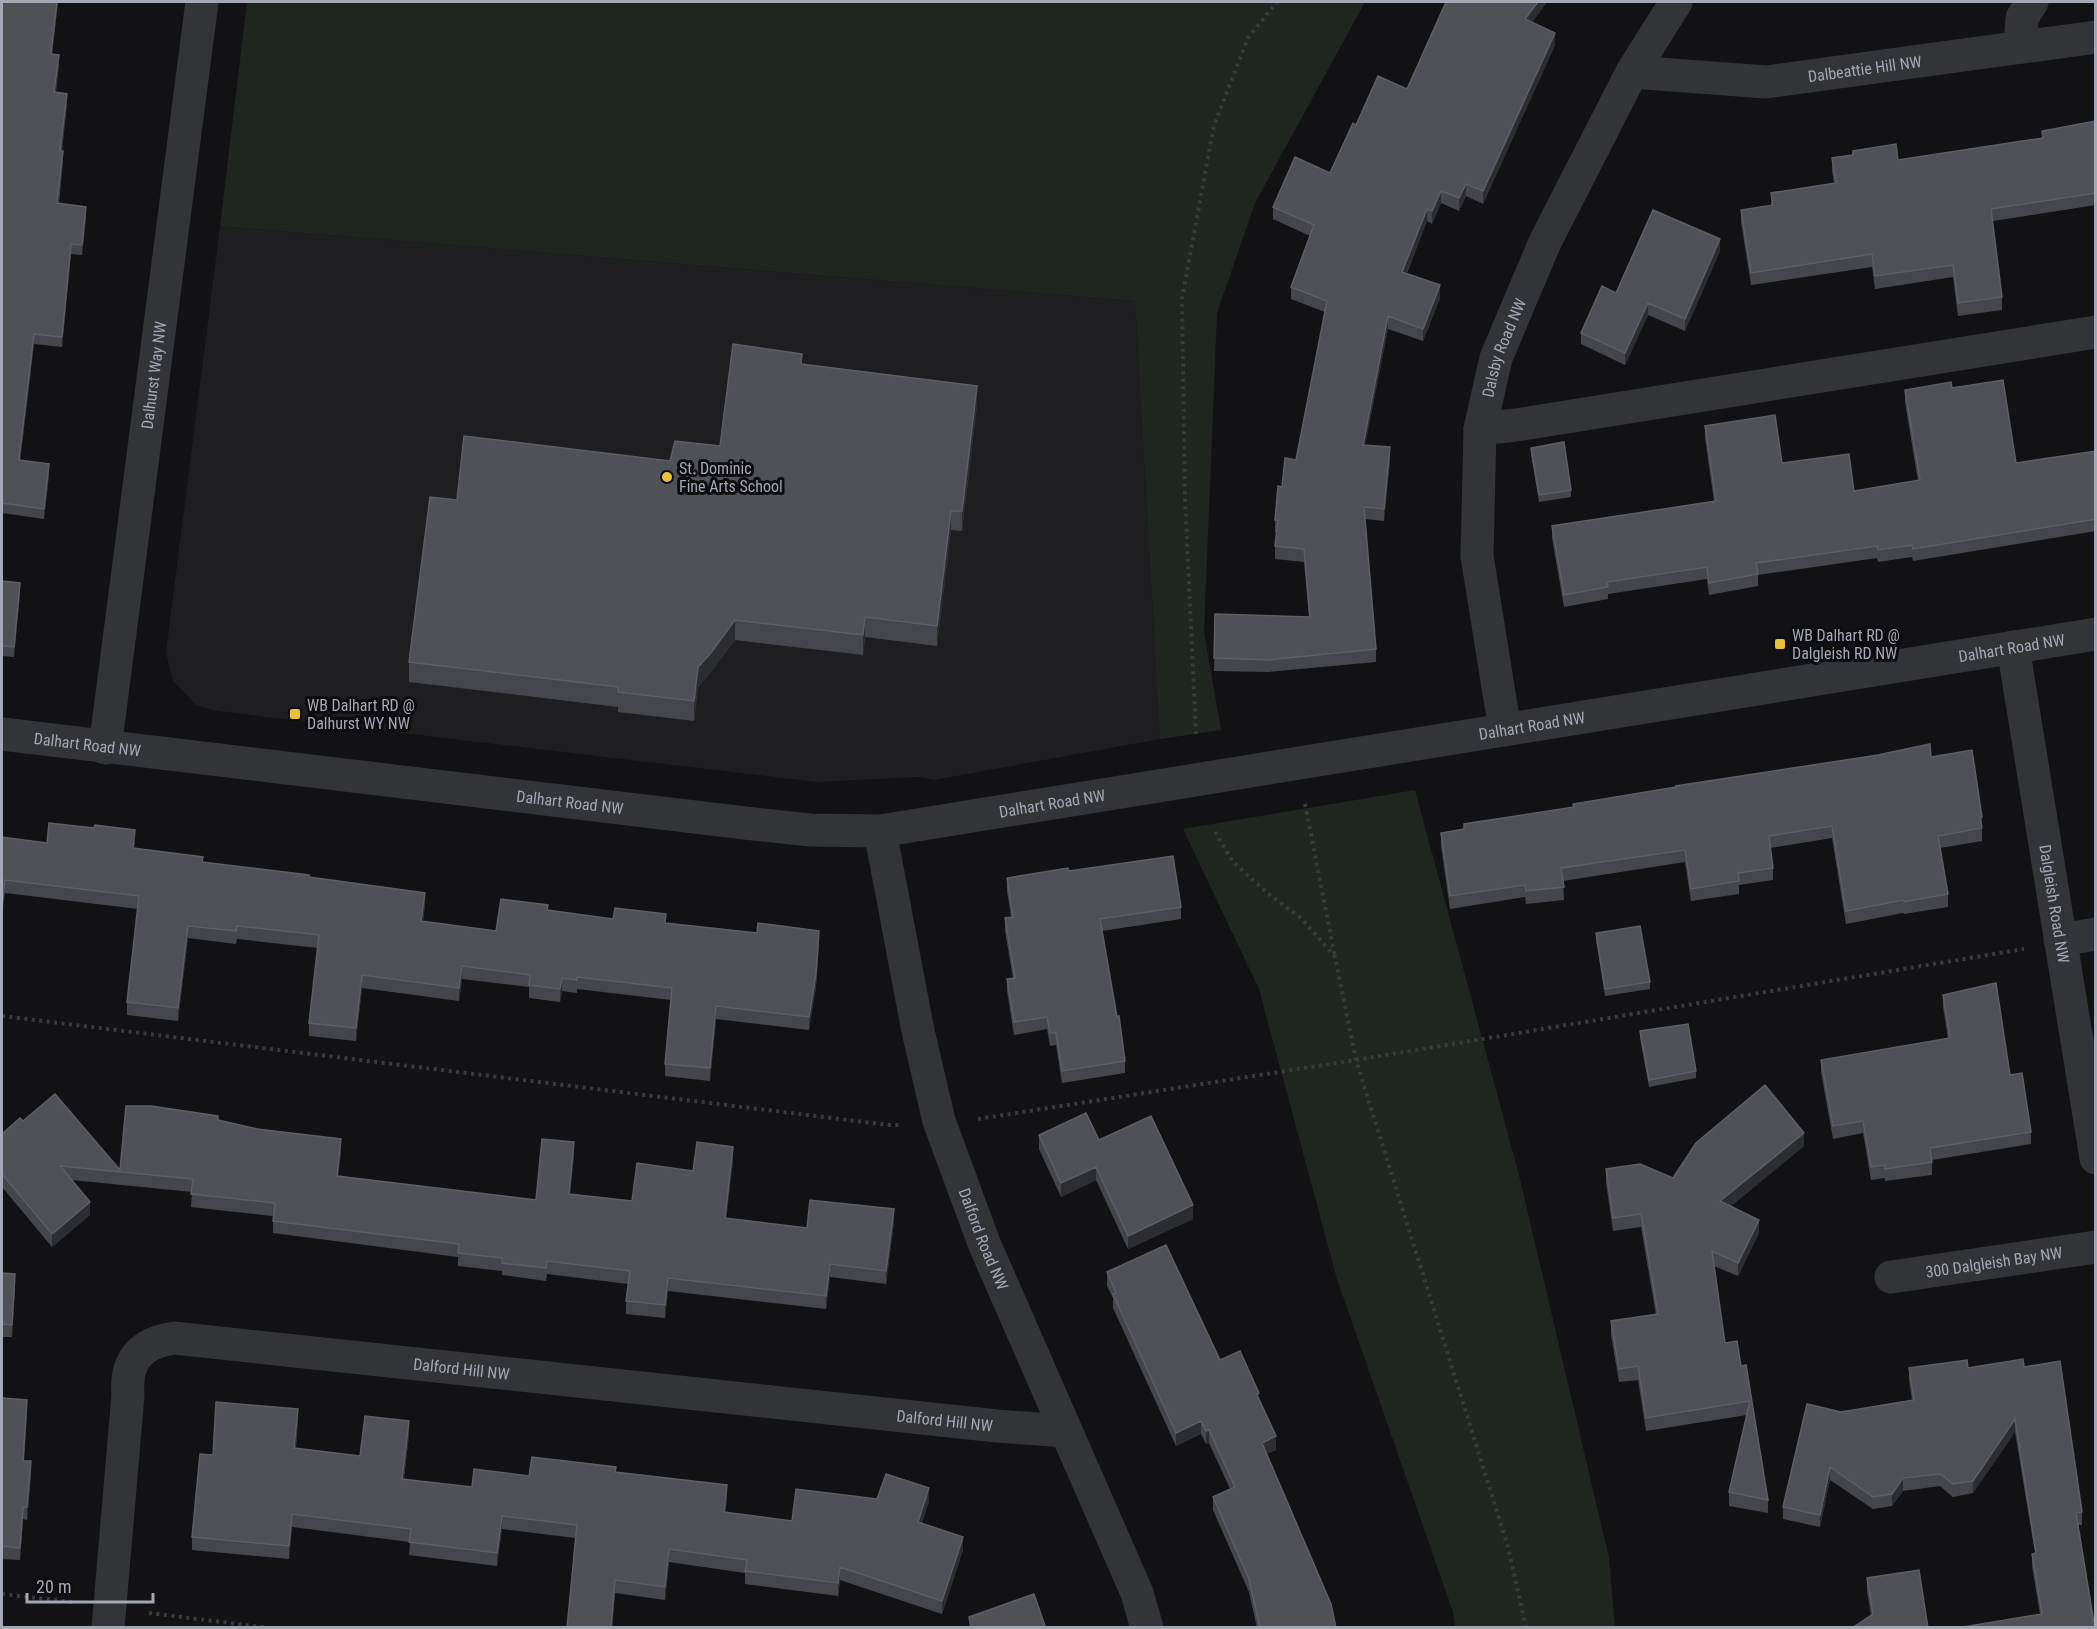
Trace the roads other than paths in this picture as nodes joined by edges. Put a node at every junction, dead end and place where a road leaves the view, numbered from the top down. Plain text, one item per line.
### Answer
1 (202, 2) edge
2 (1676, 2) edge
3 (2032, 2) edge
4 (2096, 37) edge
5 (2020, 47) junction
6 (1632, 72) junction
7 (2096, 332) edge
8 (1480, 429) junction
9 (2096, 634) edge
10 (2013, 647) junction
11 (1505, 730) junction
12 (2, 734) edge
13 (105, 748) junction
14 (880, 831) junction
15 (2096, 934) edge
16 (2060, 940) junction
17 (2096, 1158) edge
18 (2096, 1247) edge
19 (1891, 1277) dead end
20 (1065, 1431) junction
21 (108, 1628) edge
22 (1148, 1628) edge

1 - 13 street, Dalhurst Way NW
2 - 6 street, Dalsby Road NW
3 - 5 street
4 - 5 street, Dalbeattie Hill NW
5 - 6 street, Dalbeattie Hill NW
6 - 8 street, Dalsby Road NW
7 - 8 street
8 - 11 street, Dalsby Road NW
9 - 10 street, Dalhart Road NW
10 - 11 street, Dalhart Road NW
10 - 16 street, Dalgleish Road NW
11 - 14 street, Dalhart Road NW
12 - 13 street, Dalhart Road NW
13 - 14 street, Dalhart Road NW
14 - 20 street, Dalford Road NW
15 - 16 street
16 - 17 street, Dalgleish Road NW
18 - 19 street, 300 Dalgleish Bay NW
20 - 21 street, Dalford Hill NW
20 - 22 street, Dalford Road NW

